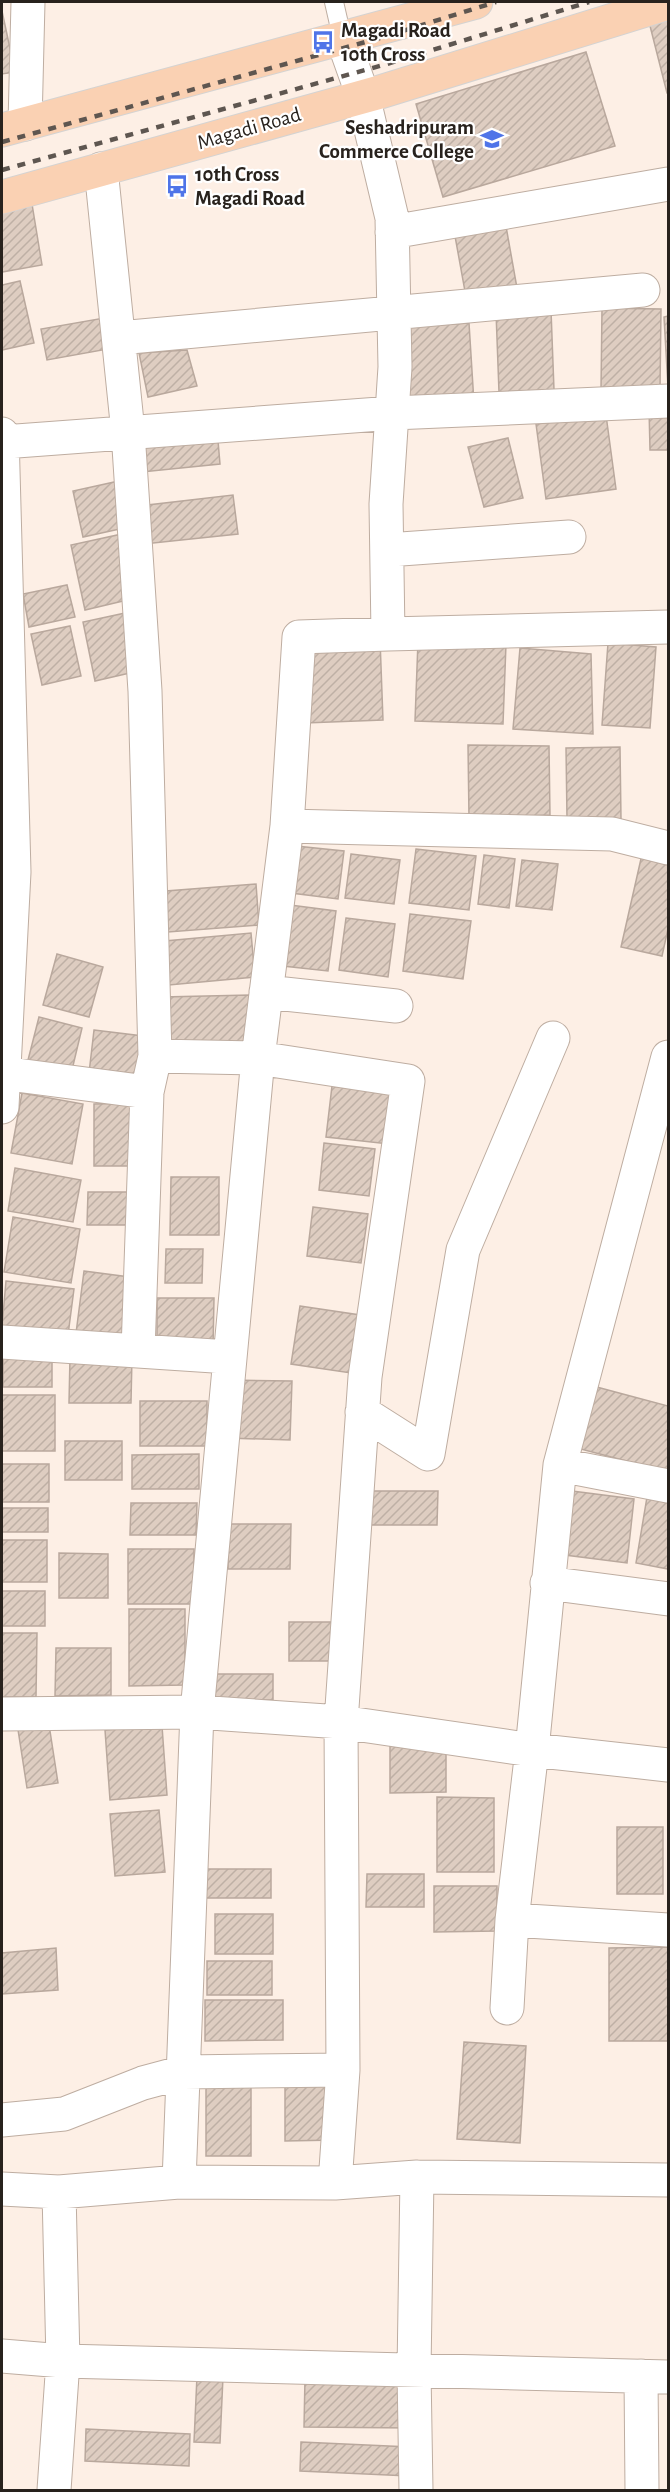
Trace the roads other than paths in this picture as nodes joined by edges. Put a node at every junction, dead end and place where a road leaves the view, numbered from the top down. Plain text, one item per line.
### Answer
1 (334, 2) edge
2 (476, 2) edge
3 (669, 3) edge
4 (19, 11) edge
5 (342, 37) junction
6 (363, 96) junction
7 (13, 127) edge
8 (101, 169) junction
9 (669, 184) edge
10 (2, 197) edge
11 (392, 232) junction
12 (643, 290) dead end
13 (394, 312) junction
14 (119, 338) junction
15 (669, 401) edge
16 (393, 413) junction
17 (128, 432) junction
18 (2, 438) edge
19 (569, 537) dead end
20 (387, 550) junction
21 (669, 627) edge
22 (388, 634) junction
23 (287, 826) junction
24 (669, 848) edge
25 (7, 910) edge
26 (266, 992) junction
27 (396, 1006) dead end
28 (553, 1038) dead end
29 (155, 1056) junction
30 (669, 1057) edge
31 (258, 1058) junction
32 (3, 1074) edge
33 (147, 1092) junction
34 (2, 1107) edge
35 (2, 1342) edge
36 (138, 1351) junction
37 (230, 1357) junction
38 (362, 1412) junction
39 (560, 1465) junction
40 (669, 1486) edge
41 (547, 1583) junction
42 (669, 1599) edge
43 (197, 1712) junction
44 (2, 1714) edge
45 (341, 1722) junction
46 (532, 1750) junction
47 (669, 1765) edge
48 (512, 1920) junction
49 (669, 1930) edge
50 (507, 2008) dead end
51 (343, 2070) junction
52 (184, 2072) junction
53 (2, 2120) edge
54 (417, 2177) junction
55 (669, 2180) edge
56 (179, 2182) junction
57 (335, 2183) junction
58 (2, 2189) edge
59 (59, 2192) junction
60 (2, 2356) edge
61 (63, 2361) junction
62 (414, 2371) junction
63 (655, 2377) edge
64 (54, 2490) edge
65 (416, 2490) edge
66 (642, 2490) edge

1 - 5 lane
2 - 5 main road
3 - 6 main road, Magadi Road
4 - 7 street
5 - 6 street
5 - 7 main road
6 - 8 main road, Magadi Road
6 - 11 street
8 - 10 main road, Magadi Road
8 - 14 street
9 - 11 street
11 - 13 street
12 - 13 street
13 - 14 street
13 - 16 street
14 - 17 street
15 - 16 street
16 - 17 street
16 - 20 street
17 - 18 street
17 - 29 street
18 - 25 street
19 - 20 street
20 - 22 street
21 - 22 street
22 - 23 street
23 - 24 street
23 - 26 street
25 - 32 street
26 - 27 street
26 - 31 street
28 - 38 street
29 - 31 street
29 - 33 street
30 - 39 street
31 - 37 street
31 - 38 street
32 - 33 street
32 - 34 street
33 - 36 street
35 - 36 street
36 - 37 street
37 - 43 street
38 - 45 street
39 - 40 street
39 - 41 street
41 - 42 street
41 - 46 street
43 - 44 street
43 - 45 street
43 - 52 street
45 - 46 street
45 - 51 street
46 - 47 street
46 - 48 street
48 - 49 street
48 - 50 street
51 - 52 street
51 - 57 street
52 - 53 street
52 - 56 street
54 - 55 street
54 - 57 street
54 - 62 street
56 - 57 street
56 - 59 street
58 - 59 street
59 - 61 street
60 - 61 street
61 - 62 street
61 - 64 street
62 - 63 street
62 - 65 street
63 - 66 street

